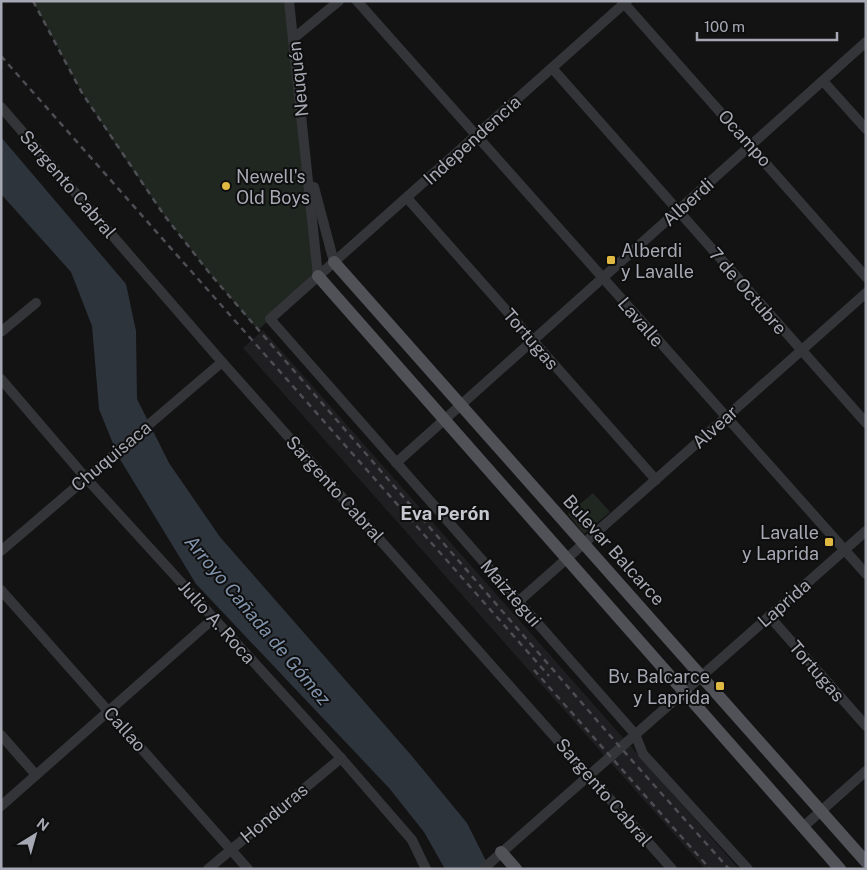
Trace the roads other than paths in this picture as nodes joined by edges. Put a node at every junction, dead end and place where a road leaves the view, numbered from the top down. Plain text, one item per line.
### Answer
1 (289, 1) edge
2 (339, 1) edge
3 (357, 1) edge
4 (625, 2) edge
5 (294, 38) junction
6 (866, 42) edge
7 (552, 68) junction
8 (823, 80) junction
9 (1, 106) edge
10 (866, 129) edge
11 (476, 136) junction
12 (751, 145) junction
13 (306, 157) junction
14 (407, 198) junction
15 (678, 211) junction
16 (334, 262) junction
17 (317, 277) junction
18 (866, 277) edge
19 (602, 278) junction
20 (866, 293) edge
21 (36, 303) dead end
22 (270, 319) joint
23 (1, 332) edge
24 (532, 341) junction
25 (801, 351) junction
26 (222, 362) junction
27 (1, 379) edge
28 (461, 405) junction
29 (725, 418) junction
30 (444, 420) junction
31 (866, 423) edge
32 (396, 463) junction
33 (85, 477) junction
34 (656, 480) junction
35 (866, 531) edge
36 (584, 543) junction
37 (1, 550) edge
38 (844, 550) junction
39 (565, 560) junction
40 (866, 574) edge
41 (1, 590) edge
42 (519, 601) junction
43 (769, 616) junction
44 (214, 618) junction
45 (702, 675) junction
46 (684, 691) junction
47 (108, 711) junction
48 (866, 726) edge
49 (636, 733) junction
50 (1, 736) edge
51 (341, 758) junction
52 (866, 771) edge
53 (589, 774) junction
54 (36, 775) junction
55 (1, 806) edge
56 (821, 811) junction
57 (803, 826) junction
58 (231, 849) junction
59 (497, 856) junction
60 (866, 862) edge
61 (208, 869) edge
62 (248, 869) edge
63 (426, 869) edge
64 (483, 869) edge
65 (516, 869) edge
66 (672, 869) edge
67 (748, 869) edge
68 (840, 869) edge

1 - 5 street, Neuquén
2 - 5 street
3 - 11 street, Lavalle
4 - 7 street, Independencia
4 - 12 street, Ocampo
5 - 13 street, Neuquén
6 - 8 street, Alberdi
7 - 11 street, Independencia
7 - 15 street, 7 de Octubre
8 - 10 street
8 - 12 street, Alberdi
9 - 26 street, Sargento Cabral
11 - 14 street, Independencia
11 - 19 street, Lavalle
12 - 15 street, Alberdi
12 - 18 street, Ocampo
13 - 16 street, Neuquén
13 - 17 street, Neuquén
14 - 16 street, Independencia
14 - 24 street, Tortugas
15 - 19 street, Alberdi
15 - 25 street, 7 de Octubre
16 - 17 street, Independencia
16 - 28 main road, Bulevar Balcarce
17 - 22 street, Independencia
17 - 30 main road
19 - 24 street, Alberdi
19 - 29 street, Lavalle
20 - 25 street, Alvear
21 - 23 street
22 - 32 street, Maiztegui
24 - 28 street, Alberdi
24 - 34 street, Tortugas
25 - 29 street, Alvear
25 - 31 street, 7 de Octubre
26 - 33 street, Chuquisaca
26 - 53 street, Sargento Cabral
27 - 33 street, Julio A. Roca
28 - 30 street, Alberdi
28 - 36 main road, Bulevar Balcarce
29 - 34 street, Alvear
29 - 38 street, Lavalle
30 - 32 street, Alberdi
30 - 39 main road
32 - 42 street, Maiztegui
33 - 37 street, Chuquisaca
33 - 44 street, Julio A. Roca
34 - 36 street, Alvear
35 - 38 street, Laprida
36 - 39 street, Alvear
36 - 45 main road, Bulevar Balcarce
38 - 40 street, Lavalle
38 - 43 street, Laprida
39 - 42 street, Alvear
39 - 46 main road
41 - 47 street, Callao
42 - 49 street, Maiztegui
43 - 45 street, Laprida
43 - 48 street, Tortugas
44 - 47 street
44 - 51 street, Julio A. Roca
45 - 46 street, Laprida
45 - 56 main road, Bulevar Balcarce
46 - 49 street, Laprida
46 - 57 main road
47 - 54 street
47 - 58 street, Callao
49 - 53 street
49 - 67 street, Maiztegui
50 - 54 street
51 - 58 street, Honduras
51 - 63 street, Julio A. Roca
52 - 56 street
53 - 59 street
53 - 66 street, Sargento Cabral
54 - 55 street
56 - 57 street
56 - 60 main road, Bulevar Balcarce
57 - 68 main road
58 - 61 street, Honduras
58 - 62 street, Callao
59 - 64 street
59 - 65 main road

